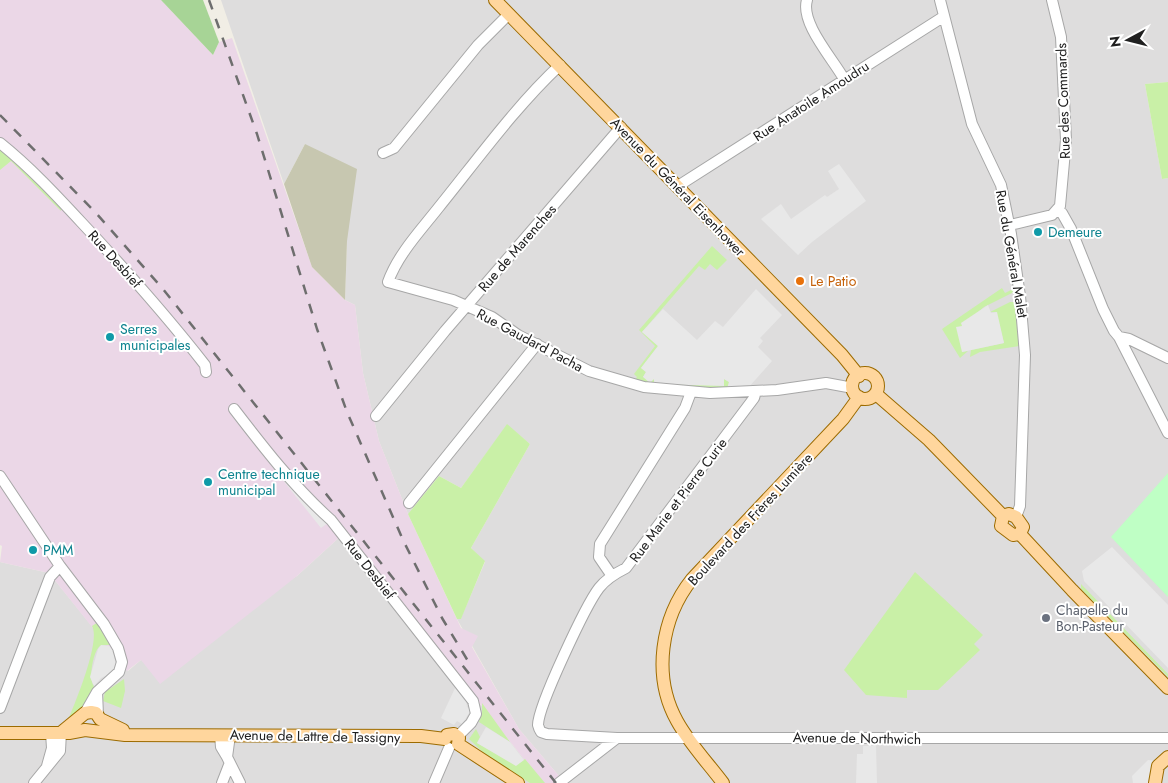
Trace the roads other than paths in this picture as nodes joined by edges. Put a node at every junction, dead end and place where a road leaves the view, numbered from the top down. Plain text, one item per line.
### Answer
1 (495, 0) edge
2 (807, 0) edge
3 (940, 0) edge
4 (1052, 0) edge
5 (509, 14) junction
6 (943, 17) junction
7 (560, 65) junction
8 (844, 79) junction
9 (621, 127) junction
10 (0, 143) edge
11 (384, 152) dead end
12 (678, 186) junction
13 (1058, 211) junction
14 (1010, 225) junction
15 (468, 306) junction
16 (1119, 337) junction
17 (537, 344) junction
18 (1168, 358) edge
19 (206, 372) dead end
20 (859, 376) junction
21 (756, 391) junction
22 (690, 392) junction
23 (856, 393) junction
24 (876, 394) junction
25 (234, 409) dead end
26 (376, 416) dead end
27 (1168, 433) edge
28 (0, 476) edge
29 (409, 503) dead end
30 (1003, 516) junction
31 (1016, 517) junction
32 (1020, 534) junction
33 (60, 566) junction
34 (612, 576) junction
35 (1168, 688) edge
36 (0, 708) edge
37 (91, 721) junction
38 (0, 733) edge
39 (56, 733) junction
40 (547, 734) joint
41 (225, 735) junction
42 (688, 737) junction
43 (617, 738) junction
44 (1168, 738) edge
45 (453, 742) junction
46 (1168, 756) edge
47 (228, 761) junction
48 (34, 783) edge
49 (222, 783) edge
50 (240, 783) edge
51 (434, 783) edge
52 (518, 783) edge
53 (559, 783) edge
54 (723, 783) edge
55 (1155, 783) edge

1 - 5 main road, Avenue du Général Eisenhower
2 - 8 street
3 - 6 street, Rue du Général Malet
4 - 13 street, Rue des Commards
5 - 7 main road, Avenue du Général Eisenhower
5 - 11 street
6 - 8 street, Rue Anatoile Amoudru
6 - 14 street, Rue du Général Malet
7 - 9 main road, Avenue du Général Eisenhower
7 - 15 street, Rue Gaudard Pacha
8 - 12 street, Rue Anatoile Amoudru
9 - 12 main road, Avenue du Général Eisenhower
9 - 15 street, Rue de Marenches
10 - 19 street, Rue Desbief
12 - 20 main road, Avenue du Général Eisenhower
13 - 14 street
13 - 16 street
14 - 31 street, Rue du Général Malet
15 - 17 street, Rue Gaudard Pacha
15 - 26 street, Rue de Marenches
16 - 18 street
16 - 27 street
17 - 22 street, Rue Gaudard Pacha
17 - 29 street
20 - 23 main road
20 - 24 main road, Avenue du Général Eisenhower
21 - 22 street, Rue Gaudard Pacha
21 - 23 street, Rue Gaudard Pacha
21 - 34 street, Rue Marie et Pierre Curie
22 - 34 street
23 - 24 main road
23 - 42 main road, Boulevard des Frères Lumière
24 - 30 main road, Avenue du Général Eisenhower
25 - 45 street, Rue Desbief
28 - 33 street
30 - 31 main road
30 - 32 main road, Avenue du Général Eisenhower
31 - 32 main road, Avenue du Général Eisenhower
32 - 35 main road, Avenue du Général Eisenhower
33 - 36 street
33 - 37 street
34 - 40 street, Rue Marie et Pierre Curie
37 - 39 main road
37 - 41 main road, Avenue de Lattre de Tassigny
38 - 39 main road
39 - 48 street
40 - 43 street, Avenue de Northwich
41 - 45 main road, Avenue de Lattre de Tassigny
41 - 47 street
42 - 43 street, Avenue de Northwich
42 - 44 street, Avenue de Northwich
42 - 54 main road, Boulevard des Frères Lumière
43 - 53 street
45 - 51 street
45 - 52 main road
46 - 55 main road
47 - 49 street
47 - 50 street

